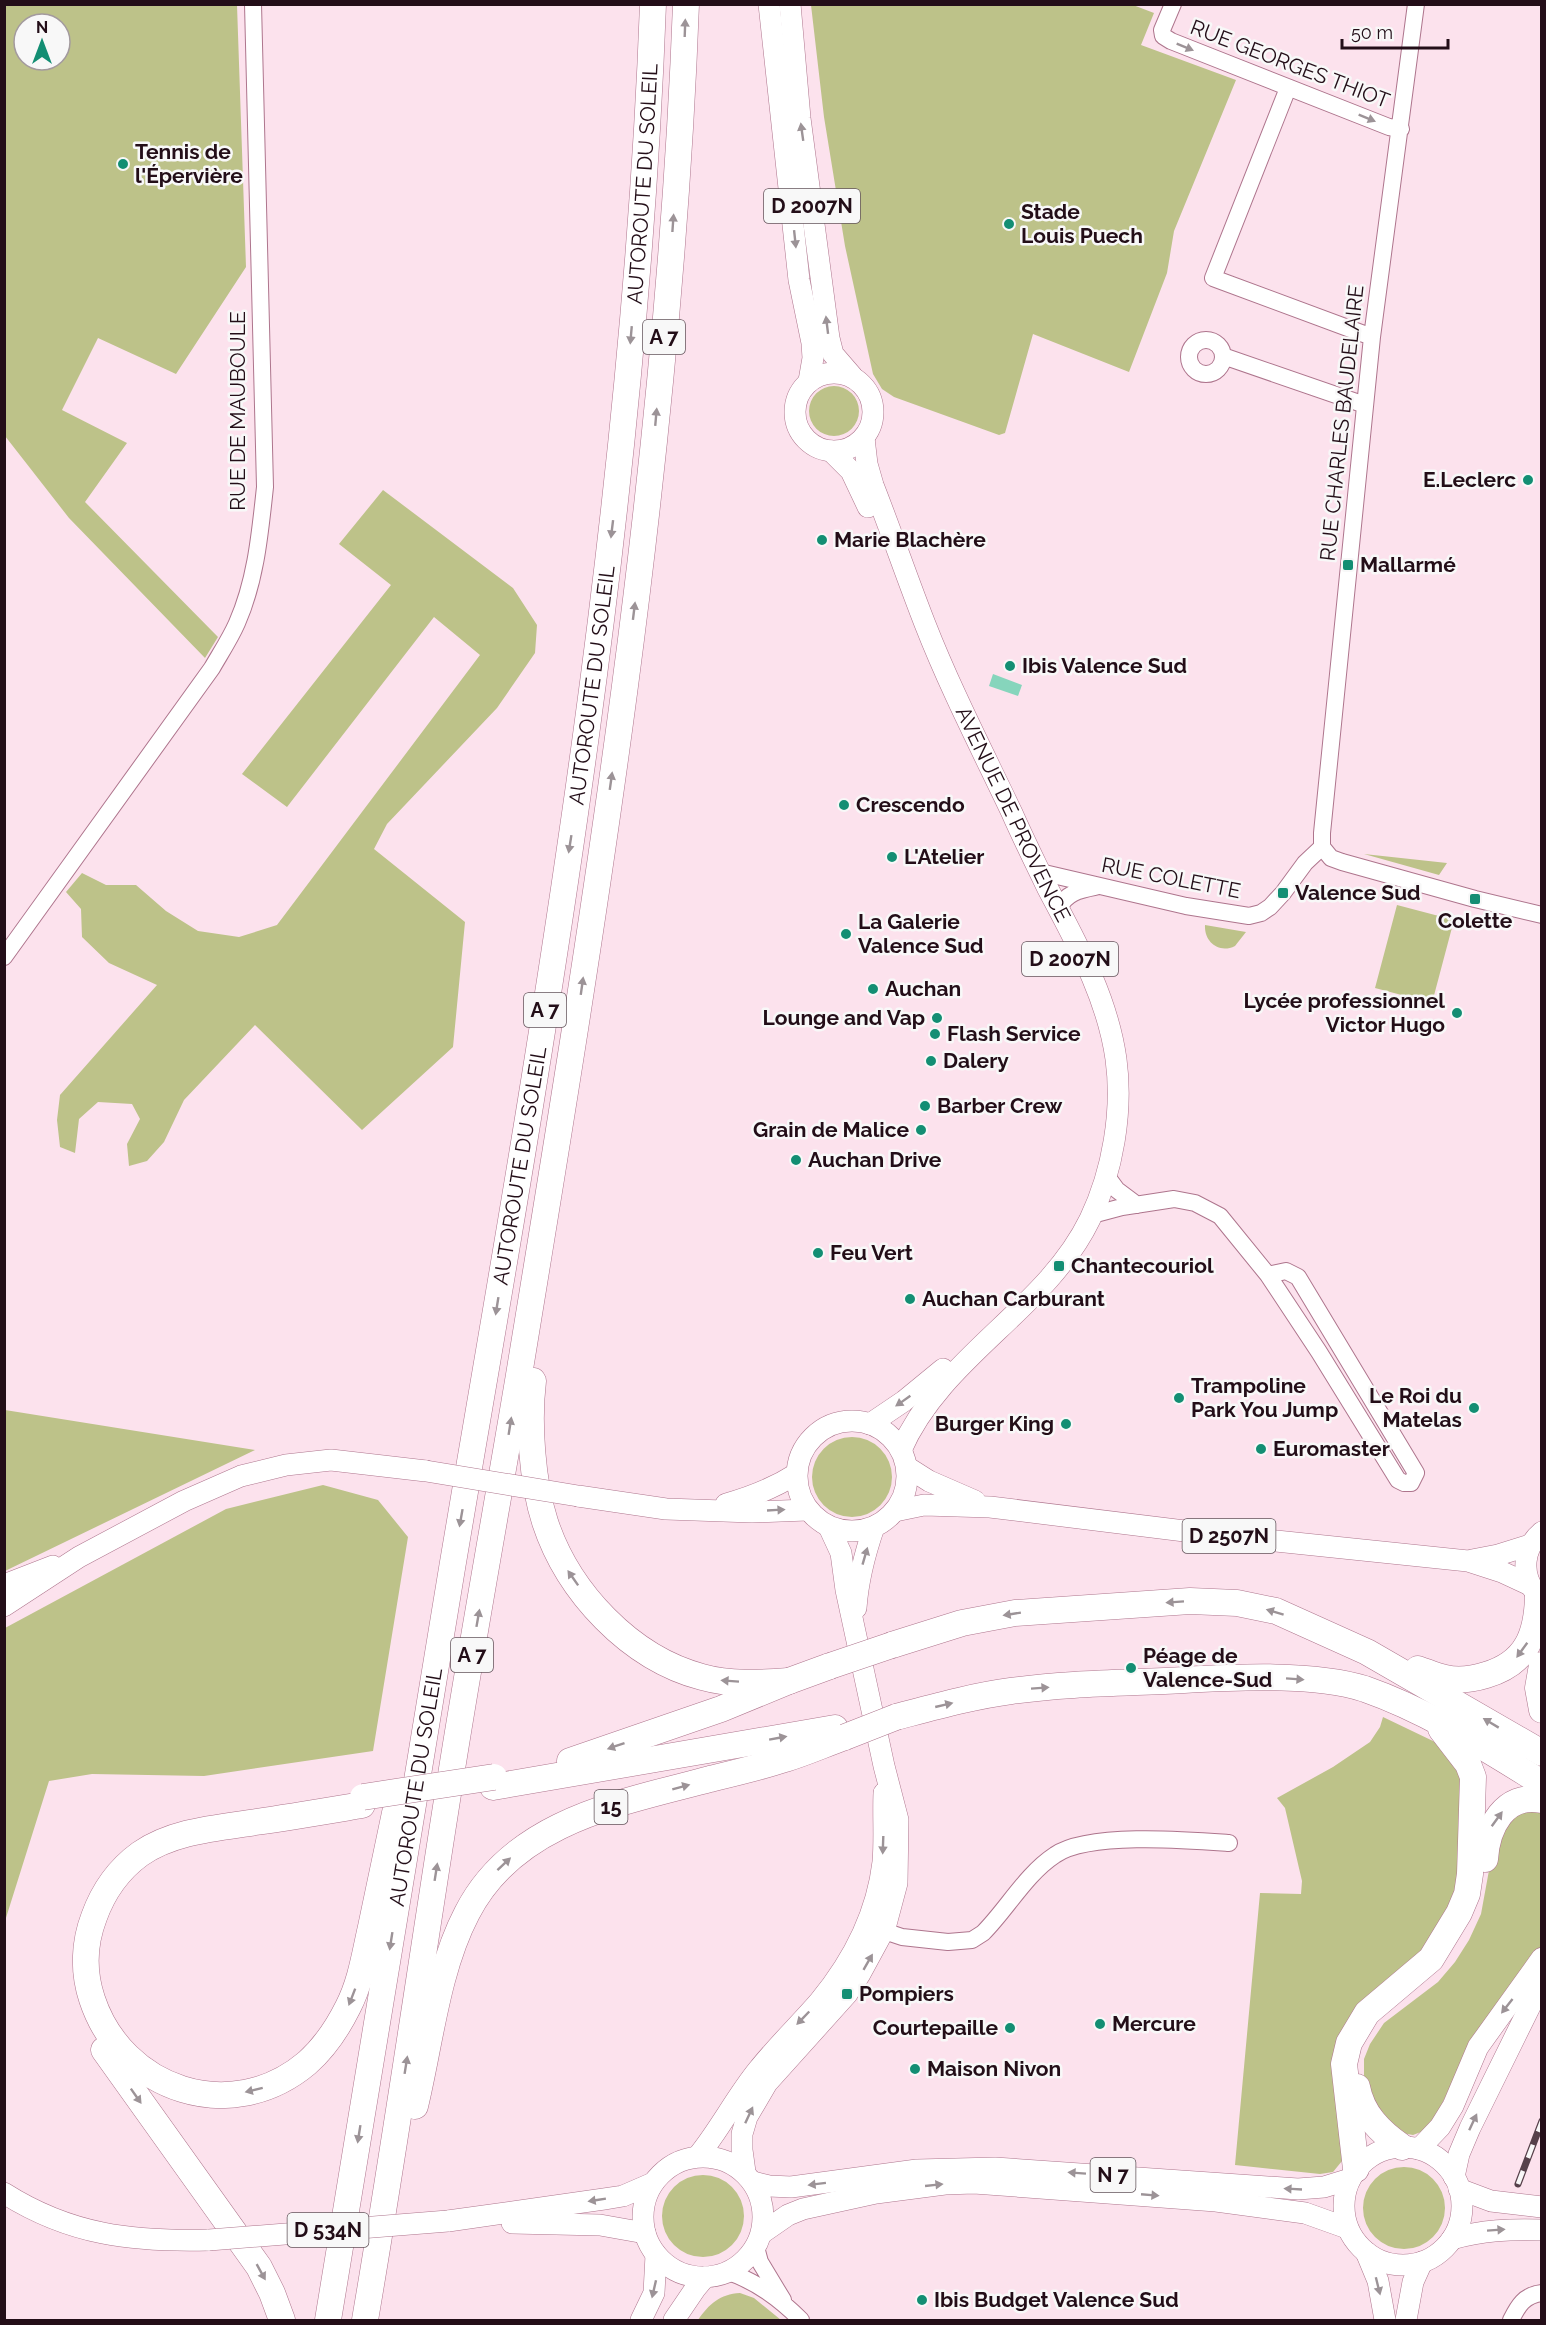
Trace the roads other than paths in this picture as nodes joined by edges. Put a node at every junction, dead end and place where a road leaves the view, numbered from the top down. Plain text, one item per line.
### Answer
1 (254, 4) edge
2 (653, 4) edge
3 (686, 4) edge
4 (769, 4) edge
5 (790, 4) edge
6 (1173, 4) edge
7 (1416, 4) edge
8 (1288, 88) junction
9 (1401, 129) junction
10 (1372, 337) junction
11 (1223, 356) dead end
12 (852, 376) junction
13 (809, 381) junction
14 (1365, 405) junction
15 (864, 438) junction
16 (831, 451) junction
17 (1322, 847) junction
18 (1040, 872) junction
19 (1098, 887) junction
20 (1059, 909) junction
21 (1542, 915) edge
22 (4, 957) edge
23 (574, 1043) junction
24 (1106, 1175) junction
25 (1137, 1205) junction
26 (1092, 1215) junction
27 (1268, 1275) junction
28 (870, 1424) junction
29 (904, 1459) junction
30 (796, 1474) junction
31 (990, 1507) junction
32 (807, 1510) junction
33 (704, 1511) junction
34 (895, 1511) junction
35 (829, 1527) junction
36 (874, 1527) junction
37 (1536, 1538) edge
38 (79, 1557) junction
39 (1468, 1561) junction
40 (4, 1585) edge
41 (1536, 1593) edge
42 (4, 1606) edge
43 (444, 1614) junction
44 (855, 1628) junction
45 (1367, 1652) junction
46 (1542, 1665) edge
47 (789, 1681) junction
48 (1542, 1710) edge
49 (1431, 1717) junction
50 (844, 1731) junction
51 (1542, 1753) edge
52 (493, 1782) junction
53 (1542, 1783) edge
54 (1542, 1800) edge
55 (362, 1801) junction
56 (1229, 1843) dead end
57 (877, 1923) junction
58 (1542, 1958) edge
59 (1542, 1982) edge
60 (1410, 2148) junction
61 (698, 2156) junction
62 (1353, 2174) junction
63 (749, 2177) junction
64 (652, 2183) junction
65 (1456, 2183) junction
66 (4, 2193) edge
67 (1542, 2207) edge
68 (448, 2221) junction
69 (1347, 2228) junction
70 (1542, 2230) edge
71 (645, 2233) junction
72 (1452, 2239) junction
73 (759, 2240) junction
74 (1366, 2252) junction
75 (656, 2255) junction
76 (1422, 2262) junction
77 (374, 2268) junction
78 (728, 2272) junction
79 (705, 2277) junction
80 (1542, 2293) edge
81 (789, 2308) junction
82 (282, 2320) edge
83 (328, 2320) edge
84 (365, 2320) edge
85 (641, 2320) edge
86 (674, 2320) edge
87 (801, 2320) edge
88 (1385, 2320) edge
89 (1406, 2320) edge
90 (1511, 2320) edge

1 - 22 street, RUE DE MAUBOULE
2 -> 43 highway, AUTOROUTE DU SOLEIL / A 7
23 -> 3 highway, AUTOROUTE DU SOLEIL / A 7
4 -> 13 main road, D 2007N
12 -> 5 main road, D 2007N
6 -> 8 street, RUE GEORGES THIOT
7 - 9 street, RUE CHARLES BAUDELAIRE
8 -> 9 street, RUE GEORGES THIOT
8 - 10 street
9 - 10 street, RUE CHARLES BAUDELAIRE
10 - 14 street, RUE CHARLES BAUDELAIRE
11 - 14 street
12 - 13 main road
12 - 15 main road
13 - 16 main road
14 - 17 street, RUE CHARLES BAUDELAIRE
15 - 16 main road
15 - 18 main road, AVENUE DE PROVENCE / D 2007N
16 -> 28 main road, AVENUE DE PROVENCE / D 2007N
17 - 19 street, RUE COLETTE
17 - 21 street
18 - 19 street, RUE COLETTE
18 - 20 main road, AVENUE DE PROVENCE / D 2007N
19 - 20 street
20 - 24 main road, AVENUE DE PROVENCE / D 2007N
47 -> 23 highway
77 -> 23 highway, AUTOROUTE DU SOLEIL / A 7
24 - 25 street
24 - 26 main road, AVENUE DE PROVENCE / D 2007N
25 - 26 street
25 - 27 street
26 - 29 main road, AVENUE DE PROVENCE / D 2007N
27 - 27 street
28 - 29 main road
28 - 30 main road
29 - 31 main road, D 2507N
29 - 34 main road
30 - 32 main road
30 - 33 main road
31 - 34 main road, D 2507N
31 - 39 main road, D 2507N
33 -> 32 main road
32 - 35 main road
33 - 38 main road, bridge
34 - 36 main road
35 - 36 main road
35 - 44 main road
44 -> 36 main road
37 - 39 main road, D 2507N
37 - 41 main road
38 - 40 main road
38 - 42 main road
39 - 41 main road, D 2507N
41 -> 45 highway
43 -> 55 highway
43 -> 83 highway, AUTOROUTE DU SOLEIL / A 7
44 - 57 main road
45 -> 47 highway, bridge
51 -> 45 highway
46 - 48 highway
47 -> 52 highway
50 -> 49 highway, 15, bridge
49 - 53 highway
49 - 62 highway
52 -> 50 highway
77 -> 50 highway, 15
52 - 55 highway, bridge
60 -> 54 highway
55 -> 82 highway
56 - 57 street
57 -> 61 main road
63 -> 57 main road
58 -> 60 main road
65 -> 59 main road
60 - 62 main road
60 - 65 main road
61 - 63 main road
61 - 64 main road
62 -> 63 main road, N 7
62 - 69 main road
63 - 73 main road
64 -> 68 main road, D 534N
64 - 71 main road
65 - 67 main road
65 - 72 main road
66 - 68 main road, D 534N, bridge
68 - 71 main road, D 534N
73 -> 69 main road, N 7
69 - 74 main road
72 -> 70 main road
71 - 75 main road
72 - 76 main road
73 - 78 main road
73 - 81 street
74 - 76 main road
74 -> 88 main road
75 - 79 main road
75 -> 85 main road
76 - 89 main road
77 - 84 highway, AUTOROUTE DU SOLEIL / A 7
78 - 79 main road
78 - 81 street
79 - 86 main road
80 - 90 street
81 - 87 street

